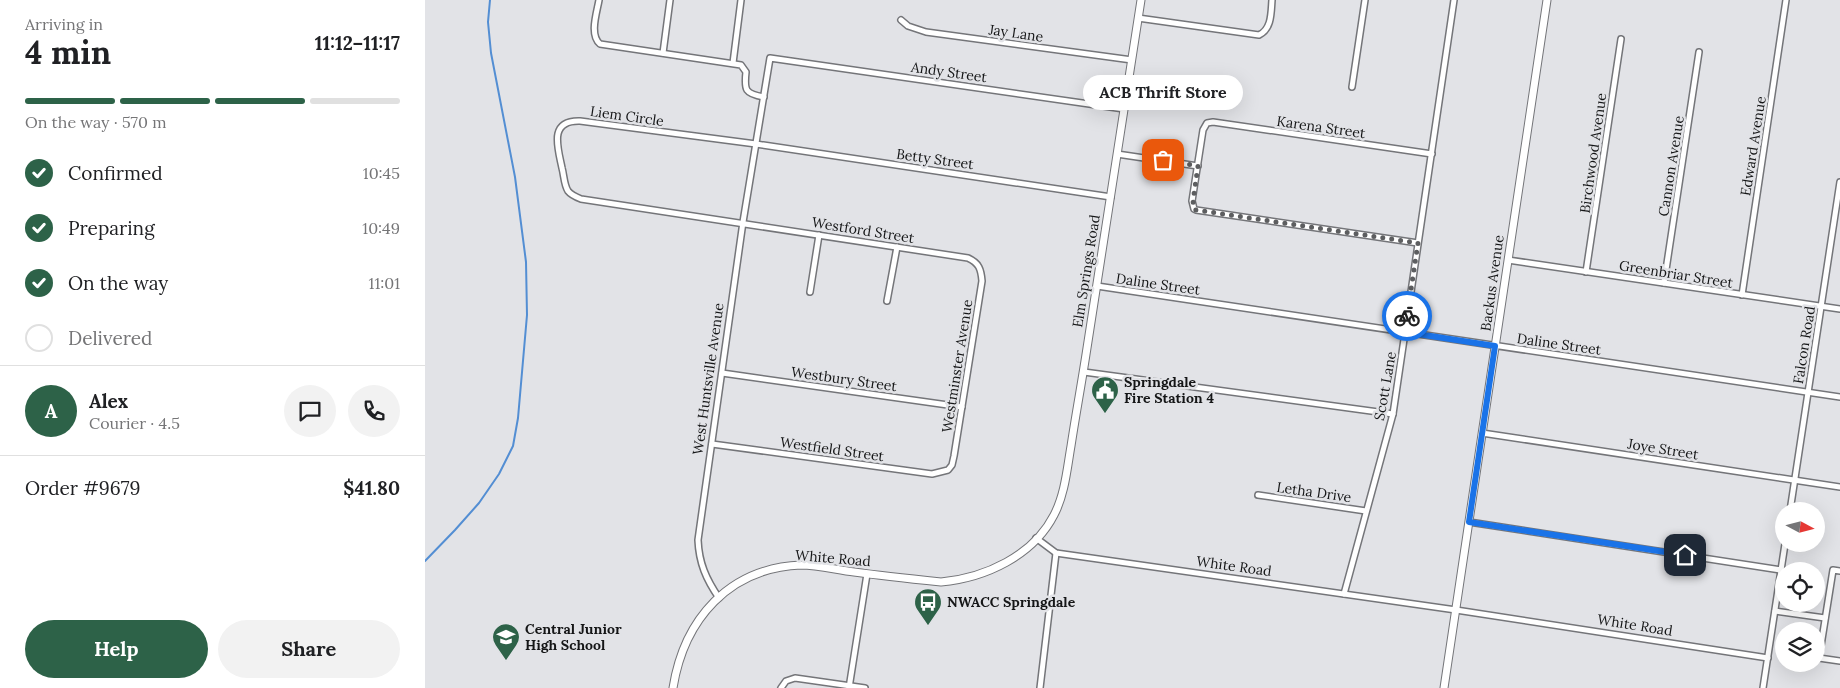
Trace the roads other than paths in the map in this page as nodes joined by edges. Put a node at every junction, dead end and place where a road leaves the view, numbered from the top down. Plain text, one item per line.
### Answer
1 (599, 0) edge
2 (670, 0) edge
3 (741, 0) edge
4 (1141, 0) edge
5 (1273, 0) edge
6 (1365, 0) edge
7 (1454, 0) edge
8 (1547, 0) edge
9 (1786, 0) edge
10 (1138, 18) junction
11 (901, 20) dead end
12 (1621, 39) dead end
13 (1699, 52) dead end
14 (663, 53) junction
15 (770, 58) joint
16 (1132, 60) junction
17 (733, 63) junction
18 (1352, 87) dead end
19 (764, 97) junction
20 (1124, 109) junction
21 (755, 144) junction
22 (1117, 154) junction
23 (1431, 154) junction
24 (1198, 166) junction
25 (1840, 182) edge
26 (1111, 197) junction
27 (1838, 210) edge
28 (743, 222) junction
29 (819, 234) junction
30 (1418, 243) junction
31 (897, 247) junction
32 (1508, 260) junction
33 (978, 265) joint
34 (1586, 272) junction
35 (1664, 283) junction
36 (1097, 286) junction
37 (810, 292) dead end
38 (1741, 295) junction
39 (887, 301) dead end
40 (1821, 306) junction
41 (1840, 309) edge
42 (1405, 332) junction
43 (1495, 346) junction
44 (1083, 372) junction
45 (722, 373) junction
46 (1808, 392) junction
47 (1840, 397) edge
48 (962, 407) junction
49 (1393, 414) junction
50 (1482, 434) junction
51 (712, 444) junction
52 (948, 470) joint
53 (1795, 480) junction
54 (1840, 486) edge
55 (1258, 495) dead end
56 (1791, 502) edge
57 (1366, 511) junction
58 (1469, 522) junction
59 (1037, 538) junction
60 (1056, 553) junction
61 (1775, 569) edge
62 (1840, 571) edge
63 (867, 574) junction
64 (1345, 594) junction
65 (719, 598) junction
66 (1456, 610) junction
67 (1775, 611) edge
68 (1782, 612) edge
69 (1825, 618) junction
70 (1768, 658) junction
71 (1840, 662) edge
72 (849, 687) edge
73 (673, 688) edge
74 (781, 688) edge
75 (865, 688) edge
76 (1040, 688) edge
77 (1444, 688) edge
78 (1763, 688) edge

1 - 14 street
2 - 14 street
3 - 17 street
4 - 10 main road, Elm Springs Road
5 - 10 street
6 - 18 street
7 - 23 street, Scott Lane
8 - 32 main road, Backus Avenue
9 - 38 street, Edward Avenue
10 - 16 main road, Elm Springs Road
11 - 16 street, Jay Lane
12 - 34 street, Birchwood Avenue
13 - 35 street, Cannon Avenue
14 - 17 street
15 - 19 street, West Huntsville Avenue
15 - 20 street, Andy Street
16 - 20 main road, Elm Springs Road
17 - 19 street
19 - 21 street, West Huntsville Avenue
20 - 22 main road, Elm Springs Road
21 - 26 street, Betty Street
21 - 28 street, West Huntsville Avenue
21 - 28 street, Liem Circle
22 - 24 street
22 - 26 main road, Elm Springs Road
23 - 24 street, Karena Street
23 - 30 street, Scott Lane
24 - 30 street
25 - 27 street, Falcon Road
26 - 36 main road, Elm Springs Road
27 - 40 street, Falcon Road
28 - 29 street, Westford Street
28 - 45 street, West Huntsville Avenue
29 - 31 street, Westford Street
29 - 37 street
30 - 42 street, Scott Lane
31 - 33 street, Westford Street
31 - 39 street
32 - 34 street, Greenbriar Street
32 - 43 main road, Backus Avenue
33 - 48 street, Westminster Avenue
34 - 35 street, Greenbriar Street
35 - 38 street, Greenbriar Street
36 - 42 street, Daline Street
36 - 44 main road, Elm Springs Road
38 - 40 street, Greenbriar Street
40 - 41 street, Greenbriar Street
40 - 46 street, Falcon Road
42 - 43 street, Daline Street
42 - 49 street, Scott Lane
43 - 46 street, Daline Street
43 - 50 main road, Backus Avenue
44 - 49 street
44 - 59 main road, Elm Springs Road
45 - 48 street, Westbury Street
45 - 51 street, West Huntsville Avenue
46 - 47 street, Daline Street
46 - 53 street, Falcon Road
48 - 52 street, Westminster Avenue
49 - 57 street, Scott Lane
50 - 53 street, Joye Street
50 - 58 main road, Backus Avenue
51 - 52 street, Westfield Street
51 - 65 street, West Huntsville Avenue
53 - 54 street, Joye Street
53 - 56 street, Falcon Road
55 - 57 street, Letha Drive
57 - 64 street, Scott Lane
58 - 61 street
58 - 66 main road, Backus Avenue
59 - 60 street
59 - 63 main road, White Road
60 - 64 street, White Road
60 - 76 street
62 - 69 street
63 - 65 main road, White Road
63 - 72 street
64 - 66 street, White Road
65 - 73 main road
66 - 70 street, White Road
66 - 77 main road, Backus Avenue
67 - 70 street
68 - 69 street
69 - 71 street
70 - 78 street
72 - 74 street
72 - 75 street

